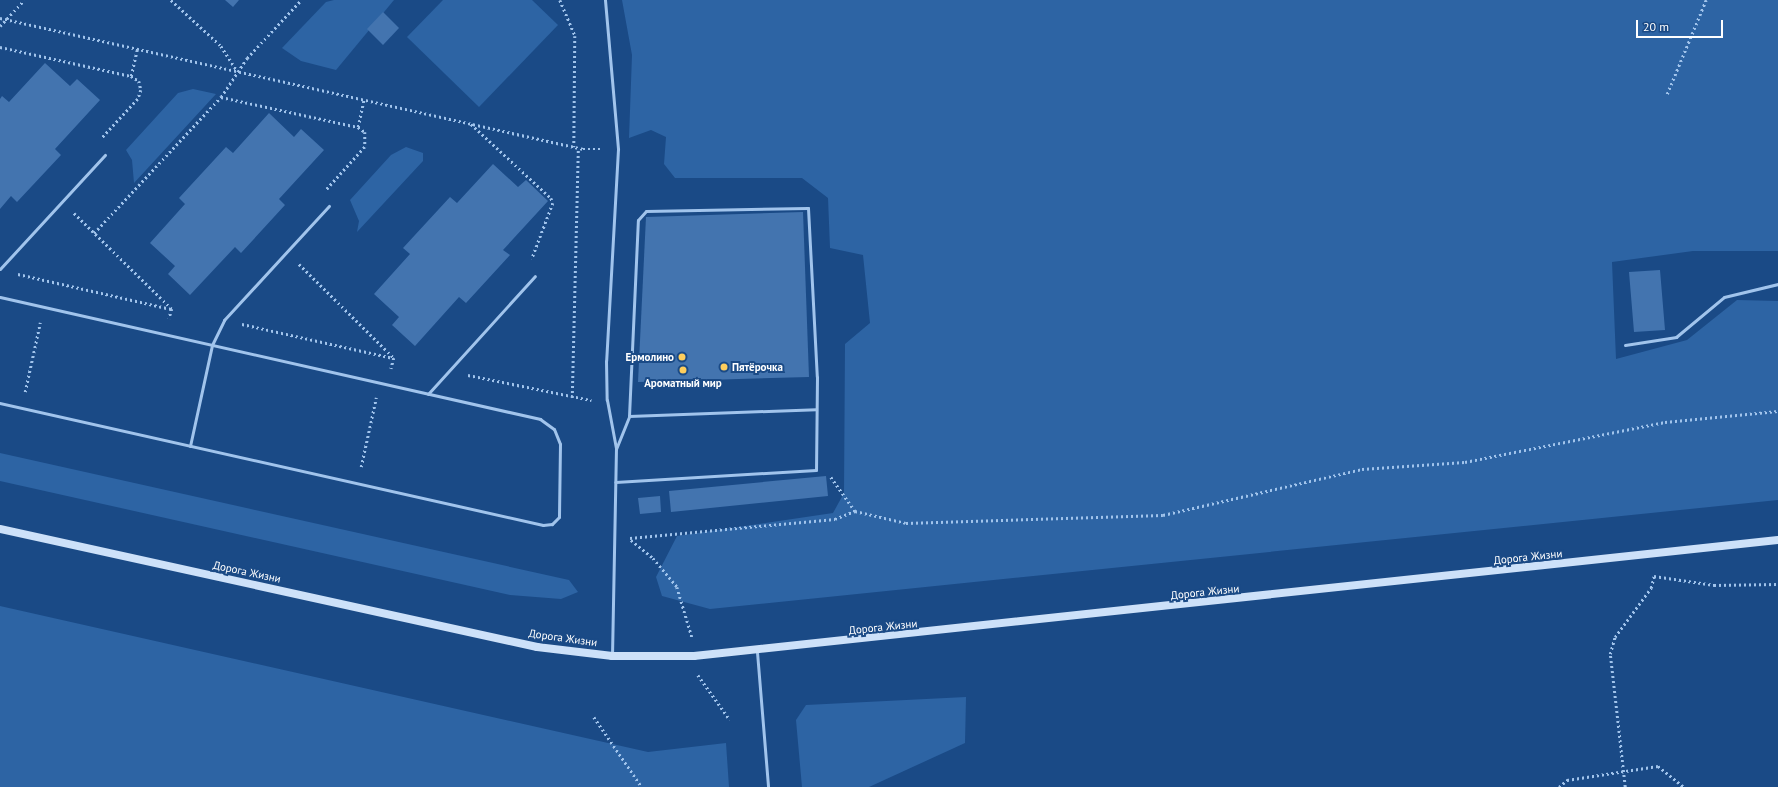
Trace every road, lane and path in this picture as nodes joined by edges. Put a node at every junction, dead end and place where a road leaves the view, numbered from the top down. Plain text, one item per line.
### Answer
1 (24, 0) edge
2 (171, 0) edge
3 (301, 0) edge
4 (560, 0) edge
5 (605, 0) edge
6 (1706, 0) edge
7 (0, 18) edge
8 (7, 19) junction
9 (0, 26) edge
10 (0, 47) edge
11 (137, 49) junction
12 (238, 71) junction
13 (131, 76) junction
14 (1667, 94) dead end
15 (221, 97) junction
16 (364, 99) junction
17 (470, 123) junction
18 (358, 128) junction
19 (101, 139) dead end
20 (574, 147) junction
21 (578, 148) junction
22 (583, 149) dead end
23 (105, 155) dead end
24 (324, 191) dead end
25 (62, 201) junction
26 (329, 206) dead end
27 (94, 233) junction
28 (287, 252) junction
29 (529, 263) dead end
30 (0, 269) edge
31 (15, 273) dead end
32 (535, 276) dead end
33 (1778, 284) edge
34 (0, 297) edge
35 (43, 308) junction
36 (172, 309) junction
37 (224, 320) junction
38 (166, 335) junction
39 (212, 345) junction
40 (1625, 346) dead end
41 (394, 358) junction
42 (448, 371) junction
43 (29, 373) dead end
44 (380, 383) junction
45 (388, 384) junction
46 (428, 394) junction
47 (572, 398) junction
48 (577, 400) dead end
49 (0, 403) edge
50 (816, 409) junction
51 (1778, 411) edge
52 (629, 416) junction
53 (190, 446) junction
54 (365, 448) dead end
55 (616, 449) junction
56 (816, 470) junction
57 (615, 482) junction
58 (855, 511) junction
59 (614, 526) junction
60 (0, 529) edge
61 (629, 538) junction
62 (1778, 540) edge
63 (1778, 584) edge
64 (694, 642) dead end
65 (757, 652) junction
66 (612, 656) junction
67 (695, 671) dead end
68 (594, 717) dead end
69 (730, 720) dead end
70 (1623, 771) junction
71 (642, 787) edge
72 (768, 787) edge
73 (1559, 787) edge
74 (1625, 787) edge
75 (1684, 787) edge

1 - 8 path
2 - 12 path
3 - 12 path
4 - 20 path
5 - 55 lane
6 - 14 path
7 - 8 path
8 - 9 path
8 - 11 path
10 - 13 path
11 - 12 path
11 - 13 path
12 - 15 path
12 - 16 path
13 - 19 path
15 - 18 path
15 - 27 path
16 - 17 path
16 - 18 path
17 - 20 path
17 - 29 path
18 - 24 path
20 - 21 path
21 - 22 path
21 - 47 path
23 - 25 lane
25 - 27 path
25 - 30 lane
26 - 28 lane
27 - 36 path
28 - 37 lane
28 - 41 path
31 - 36 path
32 - 42 lane
33 - 40 lane
34 - 35 lane
35 - 38 lane
35 - 43 path
36 - 38 path
37 - 39 lane
37 - 41 path
38 - 39 lane
39 - 44 lane
39 - 53 lane
41 - 45 path
42 - 46 lane
42 - 47 path
44 - 45 lane
44 - 54 path
45 - 46 lane
46 - 53 lane
47 - 48 path
49 - 53 lane
50 - 52 lane
50 - 52 lane
50 - 56 lane
51 - 58 path
52 - 55 lane
55 - 57 lane
56 - 57 lane
56 - 58 path
57 - 59 lane
58 - 61 path
59 - 61 path
59 - 66 lane
60 - 66 main road, Дорога Жизни
61 - 64 path
62 - 65 main road, Дорога Жизни
63 - 70 path
65 - 66 main road, Дорога Жизни
65 - 72 lane
67 - 69 path
68 - 71 path
70 - 73 path
70 - 74 path
70 - 75 path

